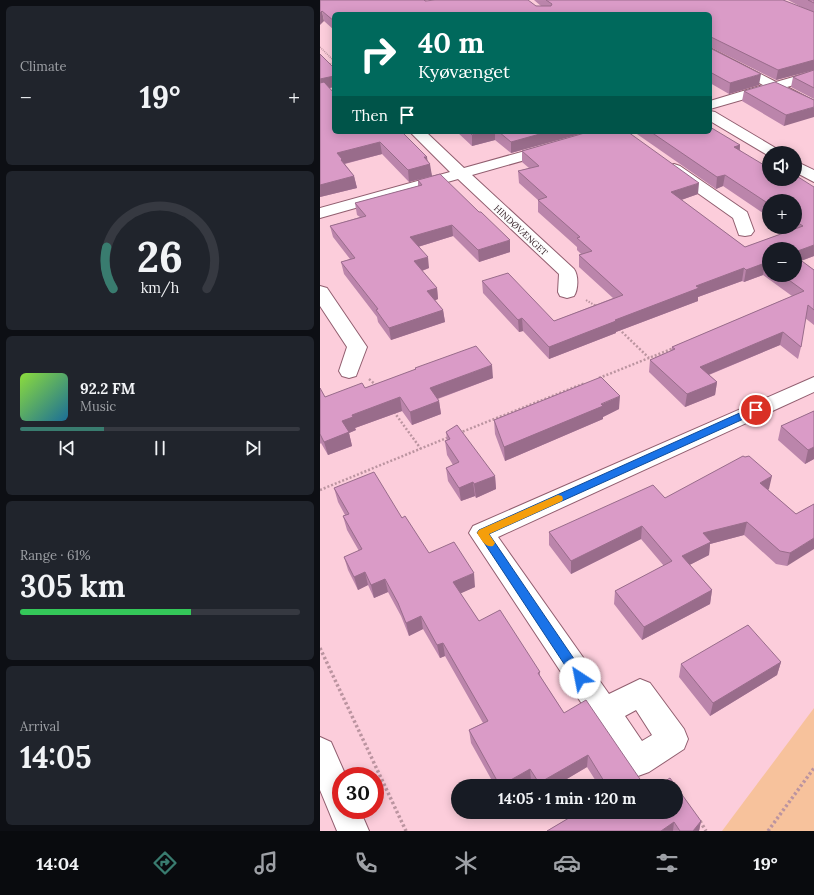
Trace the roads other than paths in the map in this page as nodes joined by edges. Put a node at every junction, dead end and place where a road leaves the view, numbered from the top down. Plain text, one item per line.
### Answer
1 (712, 53) edge
2 (814, 75) edge
3 (775, 86) junction
4 (712, 104) edge
5 (814, 107) edge
6 (712, 116) edge
7 (419, 134) edge
8 (602, 134) edge
9 (762, 146) edge
10 (660, 158) edge
11 (802, 170) edge
12 (461, 173) junction
13 (814, 177) edge
14 (320, 213) edge
15 (745, 231) dead end
16 (320, 292) edge
17 (566, 292) road end
18 (350, 371) road end
19 (814, 384) edge
20 (604, 713) dead end
21 (320, 752) edge
22 (332, 786) edge

1 - 3 street
2 - 3 street
3 - 4 street
3 - 5 street
6 - 9 street
7 - 12 street, HINDØVÆNGET
8 - 12 street
10 - 15 street
11 - 13 street
12 - 14 street
12 - 17 street, HINDØVÆNGET
16 - 18 street
19 - 20 street
21 - 22 street

